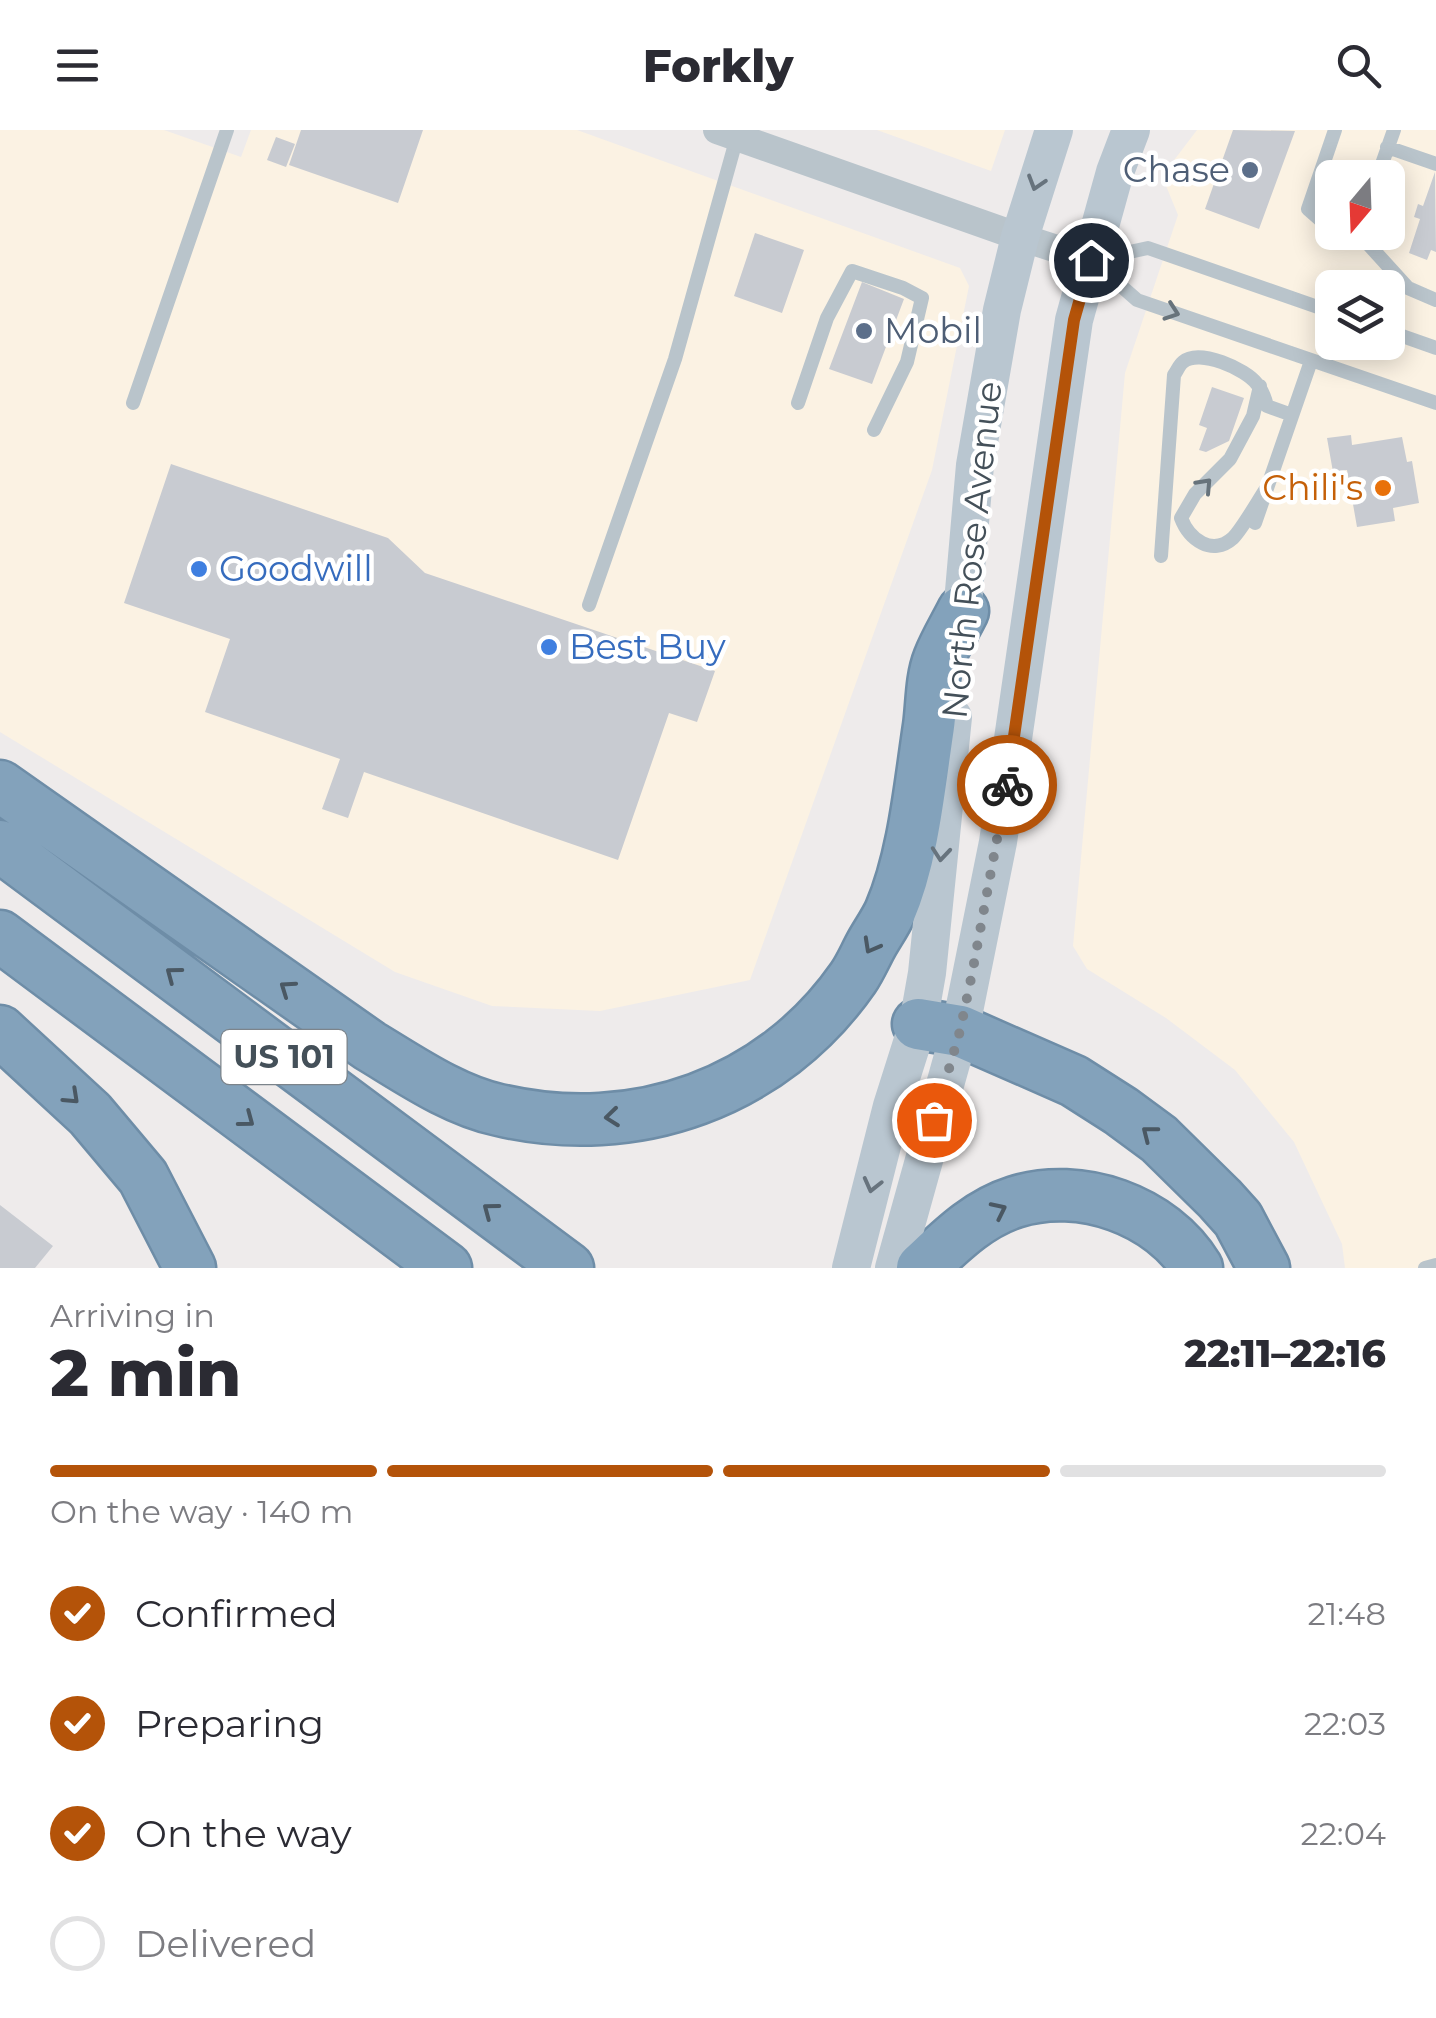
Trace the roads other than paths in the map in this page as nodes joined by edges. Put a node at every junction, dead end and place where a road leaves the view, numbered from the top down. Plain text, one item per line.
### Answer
1 (227, 130) edge
2 (1054, 130) edge
3 (1131, 130) edge
4 (1335, 130) edge
5 (1394, 130) edge
6 (727, 134) edge
7 (1387, 147) junction
8 (1325, 160) edge
9 (1383, 160) edge
10 (1436, 164) edge
11 (1315, 189) edge
12 (1315, 215) edge
13 (1020, 237) junction
14 (1373, 250) edge
15 (1091, 260) junction
16 (1436, 300) edge
17 (1315, 306) edge
18 (1405, 337) edge
19 (1436, 348) edge
20 (1311, 361) junction
21 (1260, 386) junction
22 (133, 403) dead end
23 (798, 403) dead end
24 (1436, 403) edge
25 (1292, 415) junction
26 (874, 430) dead end
27 (1266, 490) junction
28 (1255, 523) dead end
29 (1161, 556) dead end
30 (589, 605) dead end
31 (963, 611) junction
32 (0, 786) edge
33 (0, 846) edge
34 (0, 936) edge
35 (939, 1028) junction
36 (0, 1031) edge
37 (1436, 1265) edge
38 (190, 1268) edge
39 (446, 1268) edge
40 (568, 1268) edge
41 (851, 1268) edge
42 (894, 1268) edge
43 (922, 1268) edge
44 (1197, 1268) edge
45 (1264, 1268) edge
46 (1425, 1268) edge

1 - 22 lane
2 -> 13 main road, North Rose Avenue
3 - 15 main road, North Rose Avenue
4 - 8 lane
5 - 7 lane
6 - 13 street
6 - 30 lane
7 - 9 lane
7 - 10 lane
11 - 12 lane
13 - 15 street
13 - 31 main road, North Rose Avenue
14 - 16 lane
15 - 17 lane
15 -> 20 lane
15 - 35 main road, North Rose Avenue
18 - 19 lane
20 - 24 lane
20 - 25 lane
21 - 25 lane
27 -> 21 lane
21 - 29 lane
23 - 26 lane
25 - 27 lane
27 - 28 lane
31 -> 32 highway
31 -> 35 main road, North Rose Avenue
40 -> 33 highway, US 101
34 -> 39 highway, US 101
35 -> 41 main road, North Rose Avenue
35 - 42 main road, North Rose Avenue
45 -> 35 highway
36 -> 38 highway
37 - 46 lane
43 -> 44 highway

